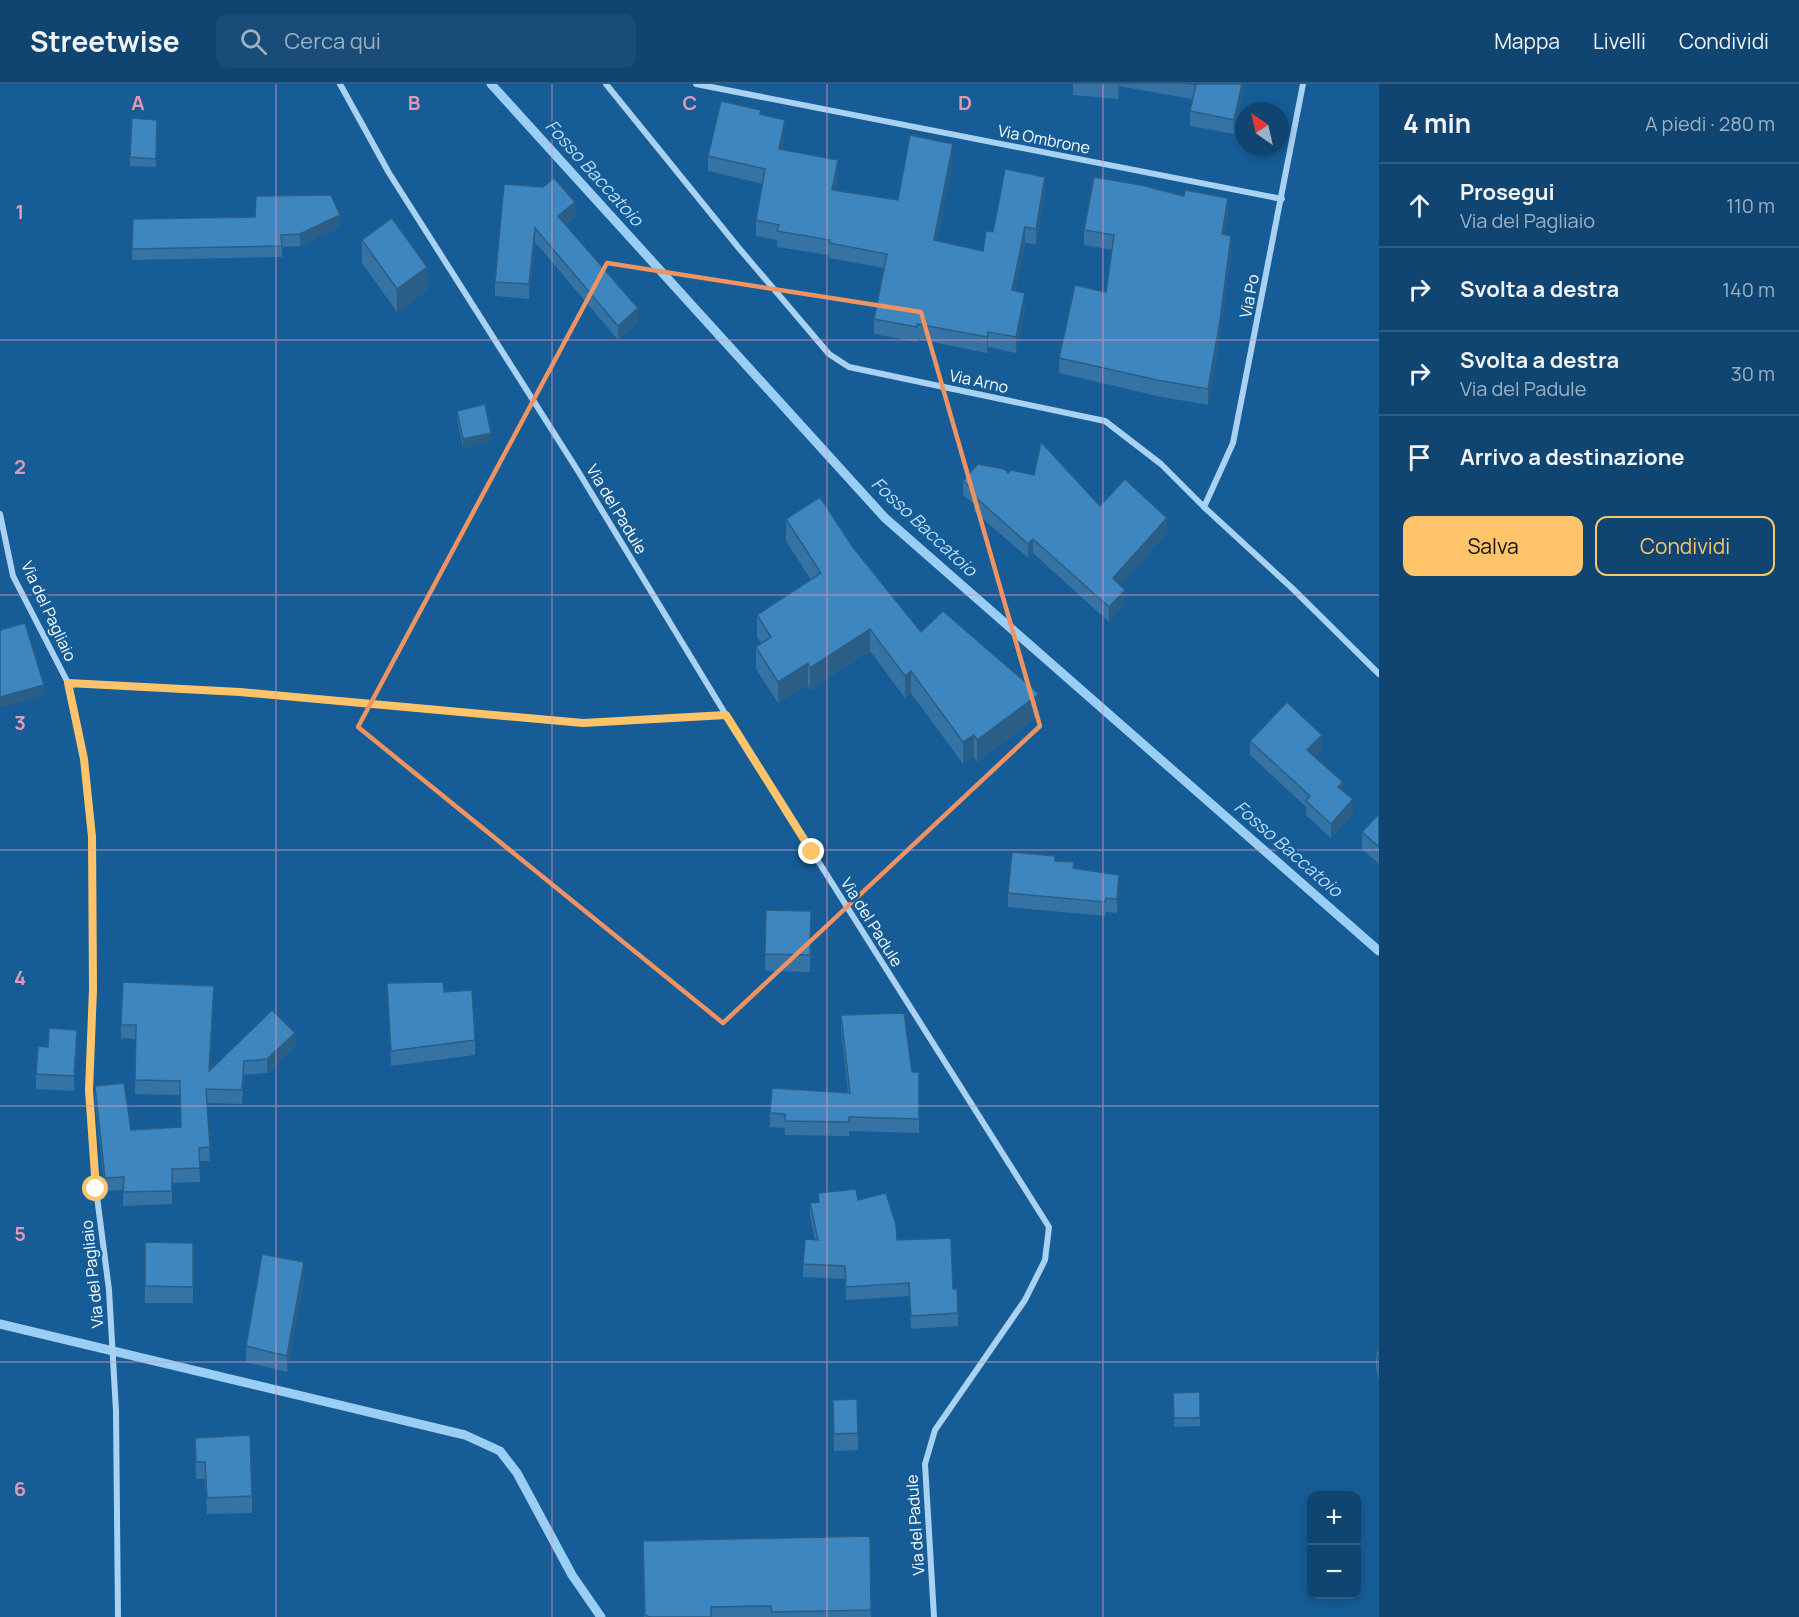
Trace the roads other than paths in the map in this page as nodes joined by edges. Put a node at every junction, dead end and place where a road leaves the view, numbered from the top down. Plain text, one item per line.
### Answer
1 (340, 84) edge
2 (606, 84) edge
3 (696, 84) edge
4 (1303, 84) edge
5 (1282, 199) junction
6 (1204, 507) junction
7 (0, 514) edge
8 (1379, 674) edge
9 (68, 683) junction
10 (726, 715) junction
11 (118, 1617) edge
12 (934, 1617) edge

1 - 10 street, Via del Padule
2 - 6 street, Via Arno
3 - 5 street, Via Ombrone
4 - 5 street, Via Po
5 - 6 street, Via Po
6 - 8 street, Via Arno
7 - 9 street, Via del Pagliaio
9 - 10 street
9 - 11 street, Via del Pagliaio
10 - 12 street, Via del Padule

